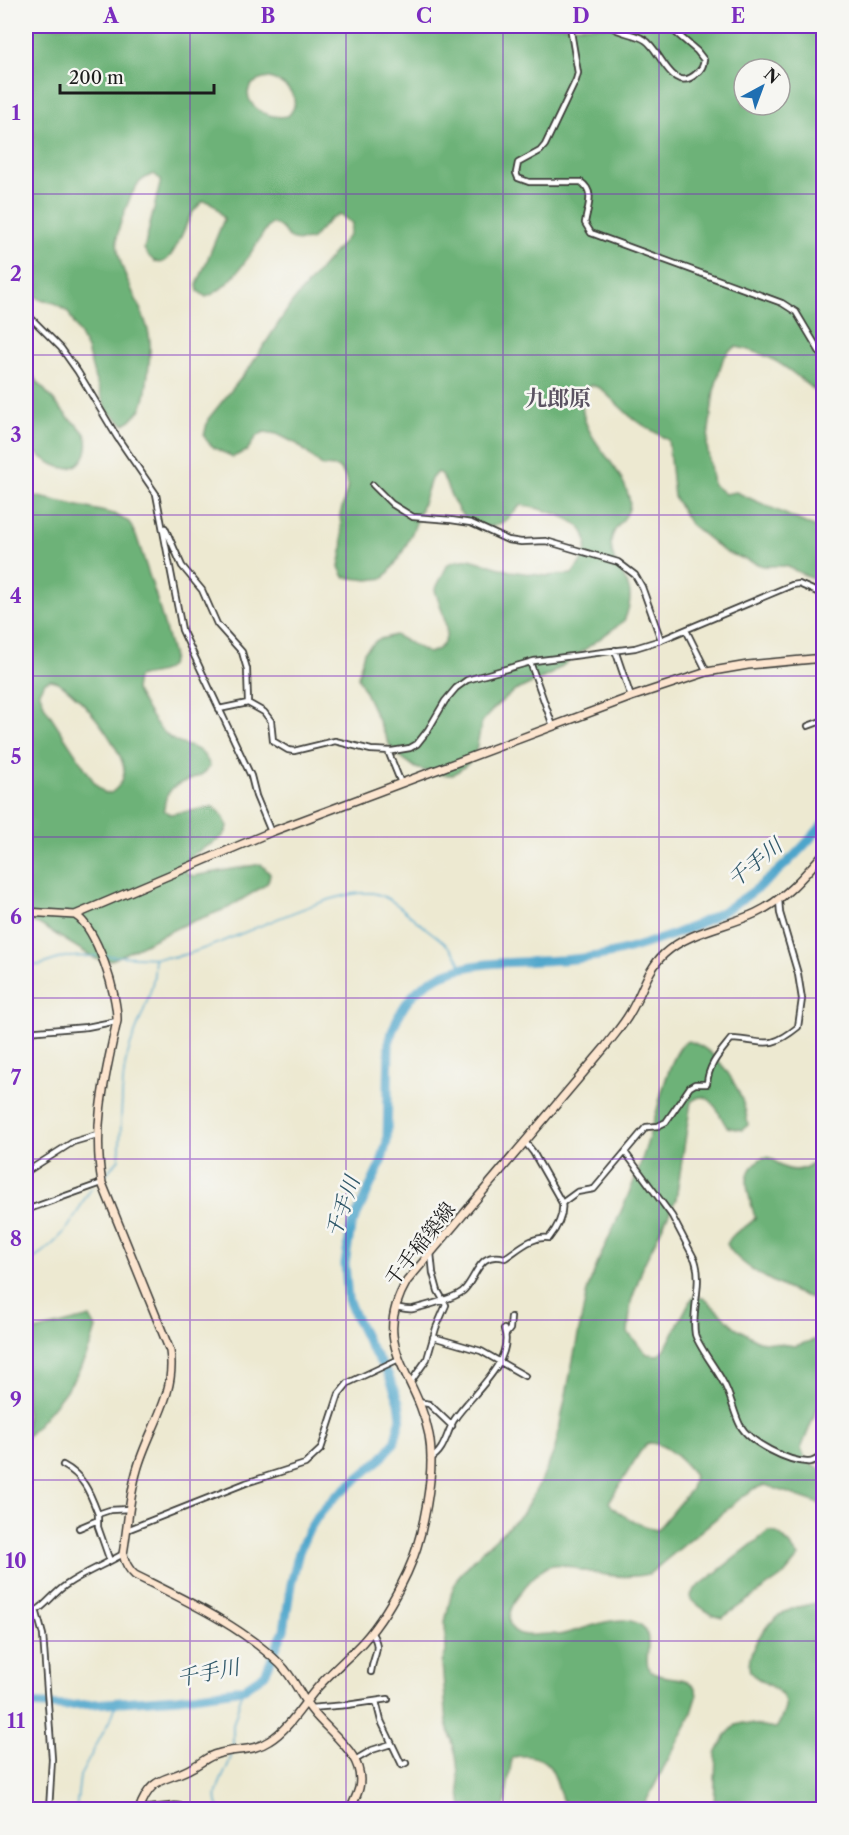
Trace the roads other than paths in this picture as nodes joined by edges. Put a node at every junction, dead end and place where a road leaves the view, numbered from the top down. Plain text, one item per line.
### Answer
1 (570, 26) edge
2 (610, 26) edge
3 (668, 26) edge
4 (26, 313) edge
5 (824, 359) edge
6 (373, 485) dead end
7 (162, 520) junction
8 (824, 596) edge
9 (686, 630) junction
10 (661, 640) junction
11 (615, 650) junction
12 (824, 658) edge
13 (530, 662) junction
14 (706, 672) junction
15 (631, 697) junction
16 (248, 703) junction
17 (219, 709) junction
18 (824, 720) edge
19 (552, 726) junction
20 (808, 726) dead end
21 (388, 751) junction
22 (401, 783) junction
23 (271, 832) junction
24 (824, 853) edge
25 (779, 899) junction
26 (26, 912) edge
27 (75, 915) junction
28 (117, 1021) junction
29 (26, 1032) edge
30 (97, 1135) junction
31 (525, 1142) junction
32 (625, 1152) junction
33 (26, 1172) edge
34 (102, 1184) junction
35 (562, 1203) junction
36 (26, 1210) edge
37 (431, 1253) junction
38 (444, 1299) junction
39 (394, 1306) junction
40 (512, 1317) dead end
41 (433, 1337) junction
42 (399, 1359) junction
43 (500, 1362) junction
44 (525, 1376) dead end
45 (410, 1383) junction
46 (418, 1402) junction
47 (452, 1425) junction
48 (824, 1454) edge
49 (430, 1459) junction
50 (63, 1465) dead end
51 (130, 1509) junction
52 (98, 1517) junction
53 (79, 1528) dead end
54 (127, 1530) junction
55 (123, 1554) junction
56 (110, 1561) junction
57 (37, 1612) junction
58 (26, 1615) edge
59 (371, 1632) junction
60 (371, 1672) dead end
61 (388, 1699) dead end
62 (376, 1701) junction
63 (308, 1705) junction
64 (391, 1744) junction
65 (356, 1760) junction
66 (406, 1763) dead end
67 (49, 1809) edge
68 (140, 1809) edge
69 (144, 1809) edge
70 (205, 1809) edge
71 (350, 1809) edge

1 - 5 street
2 - 3 street
4 - 7 street
6 - 10 street
7 - 16 street
7 - 17 street
8 - 9 street
9 - 10 street
9 - 14 street
10 - 11 street
11 - 13 street
11 - 15 street
12 - 14 main road
13 - 19 street
13 - 21 street
14 - 15 main road
15 - 19 main road
16 - 17 street
16 - 21 street
17 - 23 street
18 - 20 street
19 - 22 main road
21 - 22 street
22 - 23 main road
23 - 27 main road
24 - 25 main road, 千手稲築線
25 - 31 main road, 千手稲築線
25 - 32 street
26 - 27 main road
27 - 28 main road
28 - 29 street
28 - 30 main road
30 - 33 street
30 - 34 main road
31 - 35 street
31 - 37 main road, 千手稲築線
32 - 35 street
32 - 48 street
34 - 36 street
34 - 51 main road
35 - 38 street
37 - 38 street
37 - 39 main road, 千手稲築線
38 - 39 street
38 - 41 street
39 - 42 main road, 千手稲築線
40 - 43 street
41 - 43 street
41 - 45 street
42 - 45 main road, 千手稲築線
42 - 54 street
43 - 44 street
43 - 47 street
45 - 46 main road, 千手稲築線
46 - 47 street
46 - 49 main road, 千手稲築線
47 - 49 street
49 - 59 main road, 千手稲築線
50 - 52 street
51 - 52 street
51 - 54 main road
52 - 53 street
52 - 56 street
54 - 55 main road
55 - 56 street
55 - 63 main road
56 - 57 street
57 - 58 street
57 - 67 street
59 - 60 street
59 - 63 main road, 千手稲築線
61 - 62 street
62 - 63 street
62 - 64 street
63 - 65 main road
63 - 68 main road, 千手稲築線
64 - 65 street
64 - 66 street
65 - 71 main road
69 - 70 highway

